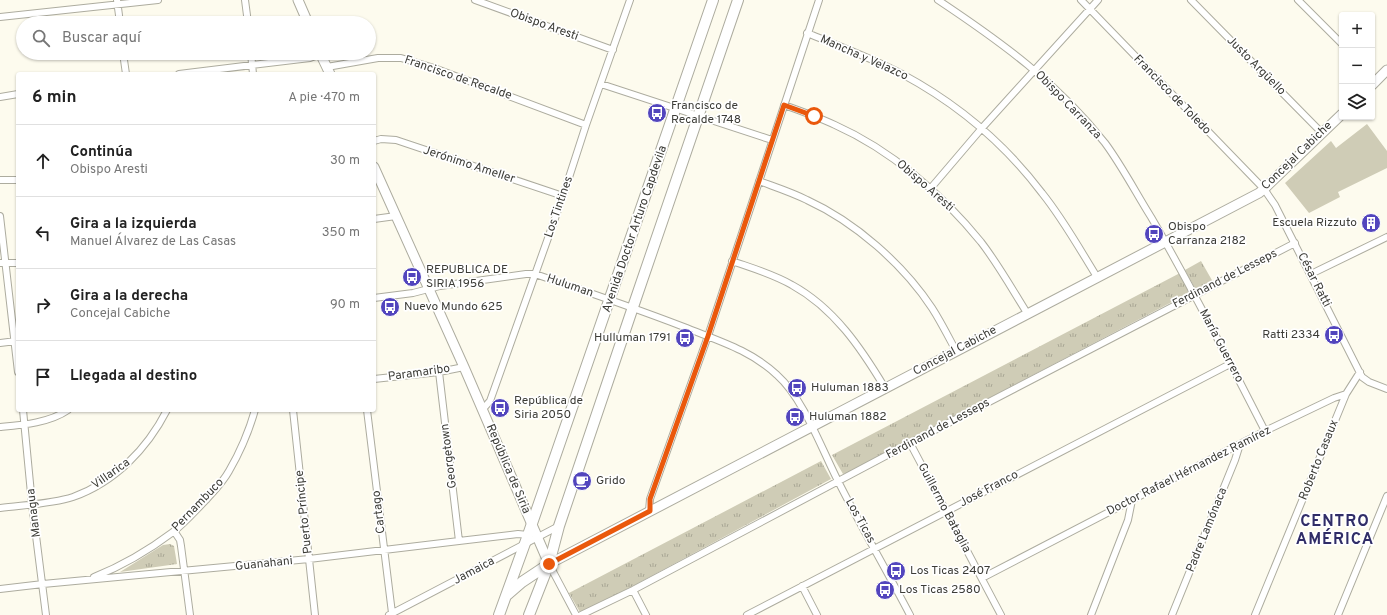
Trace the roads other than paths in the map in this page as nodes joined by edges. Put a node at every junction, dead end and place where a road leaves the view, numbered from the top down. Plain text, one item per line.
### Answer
1 (158, 0) edge
2 (245, 0) edge
3 (298, 0) edge
4 (475, 0) edge
5 (630, 0) edge
6 (713, 0) edge
7 (738, 0) edge
8 (819, 0) edge
9 (938, 0) edge
10 (1081, 0) edge
11 (1098, 0) edge
12 (1190, 0) edge
13 (1298, 0) edge
14 (118, 2) edge
15 (1089, 9) junction
16 (119, 16) edge
17 (247, 16) edge
18 (305, 16) edge
19 (0, 17) edge
20 (807, 33) junction
21 (1339, 41) edge
22 (613, 50) junction
23 (376, 59) edge
24 (125, 60) edge
25 (252, 60) edge
26 (293, 60) edge
27 (323, 60) edge
28 (370, 60) edge
29 (252, 65) junction
30 (1034, 69) junction
31 (1387, 70) edge
32 (328, 71) edge
33 (126, 72) edge
34 (195, 72) edge
35 (253, 72) edge
36 (1375, 79) edge
37 (601, 84) junction
38 (16, 94) edge
39 (0, 97) edge
40 (784, 105) junction
41 (676, 109) junction
42 (698, 116) junction
43 (1339, 117) edge
44 (586, 125) junction
45 (982, 128) junction
46 (1322, 133) junction
47 (376, 140) edge
48 (772, 140) junction
49 (376, 172) edge
50 (0, 180) edge
51 (16, 180) edge
52 (759, 181) junction
53 (930, 189) junction
54 (1264, 189) junction
55 (563, 196) junction
56 (0, 216) edge
57 (396, 216) junction
58 (376, 219) edge
59 (1387, 237) edge
60 (1165, 241) junction
61 (1295, 244) junction
62 (732, 261) junction
63 (3, 262) edge
64 (16, 263) edge
65 (535, 274) junction
66 (1311, 274) junction
67 (1097, 277) junction
68 (429, 289) junction
69 (1194, 295) junction
70 (376, 298) edge
71 (610, 299) junction
72 (633, 307) junction
73 (1027, 313) junction
74 (708, 336) junction
75 (16, 341) edge
76 (0, 343) edge
77 (956, 350) junction
78 (1230, 364) junction
79 (464, 367) junction
80 (439, 372) junction
81 (1360, 372) junction
82 (376, 379) edge
83 (885, 388) junction
84 (1387, 389) edge
85 (1346, 394) junction
86 (482, 410) junction
87 (23, 412) edge
88 (64, 412) edge
89 (166, 412) edge
90 (254, 412) edge
91 (293, 412) edge
92 (367, 412) edge
93 (25, 424) junction
94 (811, 426) junction
95 (0, 427) edge
96 (1265, 431) junction
97 (910, 443) junction
98 (1240, 444) junction
99 (838, 481) junction
100 (1387, 496) edge
101 (1132, 500) junction
102 (32, 504) junction
103 (0, 508) edge
104 (650, 511) junction
105 (946, 512) junction
106 (532, 525) junction
107 (559, 526) junction
108 (174, 532) junction
109 (530, 539) junction
110 (459, 540) junction
111 (875, 548) junction
112 (383, 550) junction
113 (309, 559) junction
114 (549, 564) junction
115 (184, 572) junction
116 (982, 578) junction
117 (87, 580) junction
118 (43, 584) junction
119 (802, 586) junction
120 (0, 589) edge
121 (633, 590) junction
122 (505, 597) junction
123 (390, 614) edge
124 (46, 615) edge
125 (190, 615) edge
126 (315, 615) edge
127 (498, 615) edge
128 (529, 615) edge
129 (576, 615) edge
130 (581, 615) edge
131 (646, 615) edge
132 (747, 615) edge
133 (817, 615) edge
134 (910, 615) edge
135 (1001, 615) edge
136 (1090, 615) edge
137 (1172, 615) edge
138 (1255, 615) edge
139 (1338, 615) edge

1 - 14 street
2 - 17 street
3 - 18 main road
4 - 22 street, Obispo Aresti
5 - 22 street, Los Tintines
6 - 41 main road, Avenida Doctor Arturo Capdevila
7 - 42 main road, Avenida Doctor Arturo Capdevila
8 - 20 street
9 - 30 street, Obispo Carranza
10 - 15 street, Francisco de Toledo
11 - 15 street
12 - 46 street, Justo Argüello
13 - 21 street
14 - 16 street
14 - 19 street
15 - 30 street
15 - 54 street, Francisco de Toledo
20 - 40 street
20 - 45 street, Mancha y Velazco
22 - 37 street, Los Tintines
23 - 44 street, Francisco de Recalde
24 - 33 street
25 - 29 street
26 - 29 street
27 - 32 main road
28 - 32 street, Francisco de Recalde
29 - 34 street
29 - 35 street
30 - 45 street
30 - 60 street, Obispo Carranza
31 - 36 main road
37 - 41 street
37 - 44 street, Los Tintines
38 - 39 street
40 - 48 street
40 - 53 street, Obispo Aresti
41 - 42 street
41 - 71 main road, Avenida Doctor Arturo Capdevila
42 - 48 street
42 - 72 main road, Avenida Doctor Arturo Capdevila
43 - 46 main road, Concejal Cabiche
44 - 55 street, Los Tintines
45 - 53 street
45 - 67 street, Mancha y Velazco
46 - 54 main road, Concejal Cabiche
47 - 55 street, Jerónimo Ameller
48 - 52 street
49 - 57 main road, República de Siria
50 - 51 street
52 - 62 street
52 - 77 street
53 - 73 street, Obispo Aresti
54 - 60 main road, Concejal Cabiche
54 - 61 street, César Ratti
55 - 65 street, Los Tintines
56 - 63 street
57 - 58 street
57 - 68 main road, República de Siria
59 - 66 street
60 - 67 main road, Concejal Cabiche
60 - 69 street, María Guerrero
61 - 66 street, César Ratti
61 - 69 street, Ferdinand de Lesseps
62 - 74 street
62 - 83 street
63 - 64 street
63 - 75 street
65 - 68 street, Huluman
65 - 71 street, Huluman
65 - 86 street, Los Tintines
66 - 81 street, César Ratti
67 - 73 main road, Concejal Cabiche
68 - 70 street, Huluman
68 - 79 main road, República de Siria
69 - 78 street, María Guerrero
69 - 97 street, Ferdinand de Lesseps
71 - 72 street, Huluman
71 - 106 main road, Avenida Doctor Arturo Capdevila
72 - 74 street, Huluman
72 - 107 main road, Avenida Doctor Arturo Capdevila
73 - 77 main road, Concejal Cabiche
74 - 94 street, Huluman
74 - 104 street
75 - 76 street
77 - 83 main road, Concejal Cabiche
78 - 96 street, María Guerrero
78 - 105 street, José Franco
79 - 80 street, Paramaribo
79 - 86 main road, República de Siria
80 - 82 street, Paramaribo
80 - 110 street, Georgetown
81 - 84 street
81 - 85 street
83 - 94 main road, Concejal Cabiche
85 - 96 street, Doctor Rafael Hérnandez Ramírez
85 - 138 street, Roberto Casaux
86 - 106 main road, República de Siria
87 - 93 street, Managua
88 - 93 street
89 - 102 street, Villarica
90 - 108 street, Pernambuco
91 - 113 street, Puerto Príncipe
92 - 112 street, Cartago
93 - 95 street
93 - 102 street, Managua
94 - 99 street, Los Ticas
94 - 104 main road, Concejal Cabiche
96 - 98 street, Doctor Rafael Hérnandez Ramírez
97 - 99 street, Ferdinand de Lesseps
97 - 105 street, Guillermo Bataglia
98 - 101 street, Doctor Rafael Hérnandez Ramírez
98 - 137 street, Padre Lamónaca
99 - 111 street, Los Ticas
99 - 121 street, Ferdinand de Lesseps
100 - 139 street
101 - 116 street, Doctor Rafael Hérnandez Ramírez
101 - 136 street
102 - 103 street, Villarica
102 - 118 street, Managua
104 - 114 main road, Concejal Cabiche
105 - 111 street, José Franco
105 - 116 street, Guillermo Bataglia
106 - 109 main road, Avenida Doctor Arturo Capdevila
107 - 109 street, Jamaica
107 - 114 main road, Avenida Doctor Arturo Capdevila
108 - 115 street
108 - 117 street, Pernambuco
109 - 110 street, Guanahani
109 - 114 main road
109 - 122 main road, Avenida Doctor Arturo Capdevila
109 - 123 street, Jamaica
110 - 112 street, Guanahani
111 - 119 street, José Franco
111 - 134 street, Los Ticas
112 - 113 street, Guanahani
112 - 123 street, Cartago
113 - 115 street, Guanahani
113 - 126 street, Puerto Príncipe
114 - 122 main road
114 - 128 main road, Avenida Doctor Arturo Capdevila
114 - 129 street
115 - 117 street, Guanahani
115 - 125 street
116 - 135 street, Guillermo Bataglia
117 - 118 street, Guanahani
118 - 120 street, Guanahani
118 - 124 street, Managua
119 - 132 street, José Franco
119 - 133 street
121 - 130 street, Ferdinand de Lesseps
121 - 131 street
122 - 127 main road, Avenida Doctor Arturo Capdevila

